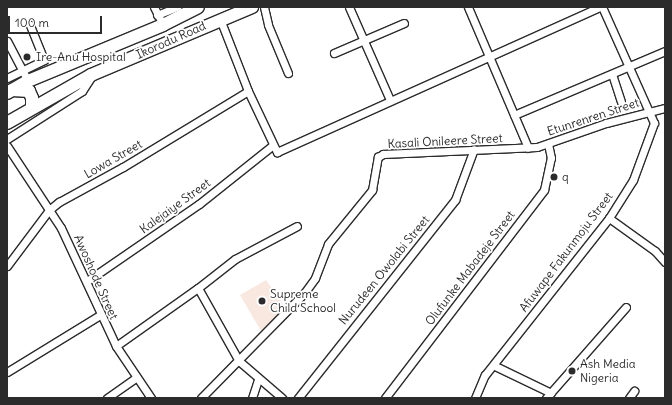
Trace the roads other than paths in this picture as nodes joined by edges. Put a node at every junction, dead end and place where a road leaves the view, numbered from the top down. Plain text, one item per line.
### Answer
1 (154, 7) edge
2 (177, 7) edge
3 (198, 7) edge
4 (252, 7) edge
5 (264, 7) edge
6 (349, 7) edge
7 (468, 7) edge
8 (601, 7) edge
9 (220, 19) junction
10 (160, 20) junction
11 (404, 23) dead end
12 (30, 25) dead end
13 (364, 40) junction
14 (7, 41) edge
15 (665, 51) edge
16 (334, 53) dead end
17 (488, 55) junction
18 (628, 67) junction
19 (288, 74) dead end
20 (612, 74) junction
21 (25, 75) junction
22 (92, 75) junction
23 (7, 78) edge
24 (9, 91) edge
25 (248, 91) junction
26 (390, 100) junction
27 (621, 102) dead end
28 (32, 107) junction
29 (665, 108) edge
30 (650, 110) junction
31 (514, 115) junction
32 (7, 123) edge
33 (7, 138) edge
34 (548, 144) junction
35 (7, 146) edge
36 (272, 146) junction
37 (528, 148) junction
38 (474, 149) junction
39 (49, 210) junction
40 (609, 218) junction
41 (296, 226) dead end
42 (665, 262) edge
43 (7, 266) edge
44 (87, 281) junction
45 (198, 288) junction
46 (626, 307) dead end
47 (100, 315) junction
48 (116, 346) junction
49 (238, 361) junction
50 (495, 366) junction
51 (7, 372) edge
52 (136, 378) junction
53 (258, 379) junction
54 (634, 391) dead end
55 (549, 395) edge
56 (107, 398) edge
57 (151, 398) edge
58 (201, 398) edge
59 (252, 398) edge
60 (282, 398) edge
61 (298, 398) edge
62 (385, 398) edge
63 (475, 398) edge
64 (629, 398) edge

1 - 10 street
2 - 10 street
3 - 10 highway, Ikorodu Road
4 - 9 highway, Ikorodu Road
5 - 19 street
6 - 13 street
7 - 17 street
8 - 17 street
8 - 18 street
9 - 22 highway, Ikorodu Road
9 - 25 street
10 - 21 highway, Ikorodu Road
11 - 13 street
12 - 21 street
13 - 16 street
13 - 26 street
14 - 21 street
15 - 18 street
17 - 26 street
17 - 31 street
18 - 20 street
18 - 30 street
20 - 27 street
20 - 31 street
21 - 23 street
21 - 24 highway, Ikorodu Road
22 - 28 highway, Ikorodu Road
22 - 33 street
24 - 28 highway
25 - 36 street
25 - 39 street, Lowa Street
26 - 36 street
28 - 32 highway, Ikorodu Road
29 - 30 street, Etunrenren Street
30 - 34 street, Etunrenren Street
30 - 40 street, Afuwape Fakunmoju Street
31 - 37 street
34 - 37 street, Etunrenren Street
34 - 62 street, Olufunke Mabadeje Street
35 - 39 street, Awoshode Street
36 - 44 street, Kalejaiye Street
37 - 38 street, Kasali Onileere Street
38 - 49 street, Kasali Onileere Street
38 - 61 street, Nurudeen Owolabi Street
39 - 43 street, Lowa Street
39 - 44 street, Awoshode Street
40 - 42 street
40 - 50 street, Afuwape Fakunmoju Street
41 - 45 street
44 - 47 street, Awoshode Street
45 - 48 street
45 - 49 street
46 - 55 street
47 - 48 street, Awoshode Street
47 - 51 street
48 - 52 street, Awoshode Street
49 - 53 street
49 - 58 street
50 - 55 street
50 - 63 street, Afuwape Fakunmoju Street
52 - 56 street
52 - 57 street, Awoshode Street
53 - 59 street
53 - 60 street
54 - 64 street

